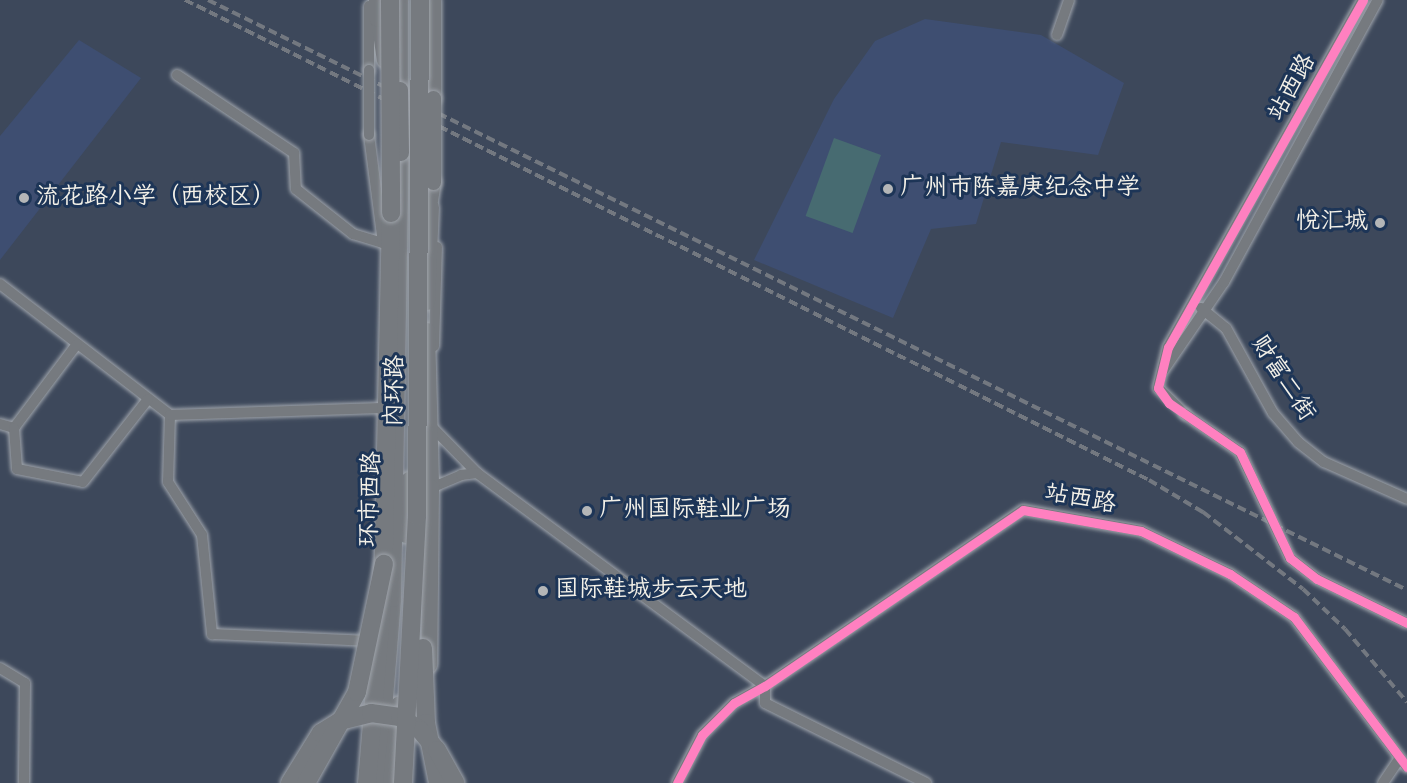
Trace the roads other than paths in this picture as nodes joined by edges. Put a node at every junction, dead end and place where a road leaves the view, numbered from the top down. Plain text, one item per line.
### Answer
1 (369, 0) edge
2 (378, 0) edge
3 (383, 0) edge
4 (390, 0) edge
5 (400, 0) edge
6 (413, 0) edge
7 (420, 0) edge
8 (433, 0) edge
9 (1069, 0) edge
10 (1363, 0) edge
11 (1378, 0) edge
12 (378, 18) junction
13 (1057, 36) dead end
14 (433, 58) junction
15 (414, 59) junction
16 (384, 60) junction
17 (369, 70) junction
18 (177, 75) dead end
19 (395, 90) junction
20 (392, 120) junction
21 (383, 153) junction
22 (406, 162) junction
23 (433, 182) junction
24 (431, 207) junction
25 (383, 243) junction
26 (414, 258) junction
27 (0, 285) edge
28 (1194, 304) junction
29 (1206, 312) junction
30 (77, 344) junction
31 (420, 346) junction
32 (419, 366) junction
33 (1161, 374) junction
34 (148, 399) junction
35 (381, 408) junction
36 (170, 415) junction
37 (0, 424) edge
38 (429, 424) junction
39 (14, 428) junction
40 (477, 473) junction
41 (431, 493) junction
42 (408, 497) junction
43 (1407, 499) edge
44 (384, 564) junction
45 (405, 587) junction
46 (1407, 623) edge
47 (429, 630) junction
48 (373, 642) junction
49 (0, 668) edge
50 (395, 681) junction
51 (765, 686) junction
52 (1404, 762) edge
53 (24, 783) edge
54 (290, 783) edge
55 (306, 783) edge
56 (358, 783) edge
57 (368, 783) edge
58 (378, 783) edge
59 (391, 783) edge
60 (403, 783) edge
61 (437, 783) edge
62 (454, 783) edge
63 (677, 783) edge
64 (926, 783) edge
65 (1383, 783) edge

1 - 17 street
2 - 12 highway
3 - 16 main road
4 - 44 highway, 内环路, bridge
5 - 19 main road, 环市西路
6 - 15 main road, 环市西路
7 - 31 highway, 内环路, bridge
8 - 14 main road
9 - 13 street
10 - 28 street, 站西路
11 - 29 street, 站西路
12 - 16 main road
12 - 17 street
14 - 15 street
14 - 23 main road, bridge
15 - 19 main road, 环市西路
16 - 19 main road
17 - 25 street, bridge
18 - 25 street
19 - 20 main road, bridge
19 - 21 main road
19 - 22 main road, 环市西路, bridge
20 - 21 main road, bridge
20 - 22 main road, bridge
21 - 25 main road
22 - 26 main road, 环市西路
22 - 50 main road, 环市西路
23 - 24 main road
23 - 32 street
24 - 26 main road
24 - 32 main road
25 - 35 main road
26 - 32 main road, 环市西路
27 - 30 street
28 - 29 street, 财富二街
28 - 33 street, 站西路
29 - 33 street, 站西路
29 - 43 street, 财富二街
30 - 34 street
30 - 39 street
31 - 60 highway, 内环路, bridge
31 - 61 highway, bridge
32 - 38 main road
32 - 42 main road, 环市西路
33 - 46 street, bridge
34 - 36 street
34 - 39 street
35 - 36 street
35 - 48 main road
36 - 48 street
37 - 39 street
38 - 40 street
38 - 41 main road
40 - 41 street
40 - 51 street
41 - 42 street
41 - 47 main road
42 - 45 main road, 环市西路
44 - 55 highway, 内环路, bridge
44 - 57 highway, 内环路, bridge
45 - 47 main road
45 - 50 main road, 环市西路
47 - 50 main road
47 - 61 main road
48 - 56 main road
49 - 53 street
50 - 58 main road, 环市西路
50 - 59 main road, 环市西路
51 - 52 street, 站西路
51 - 63 street, 站西路
51 - 64 street
52 - 65 street
54 - 62 highway, bridge

